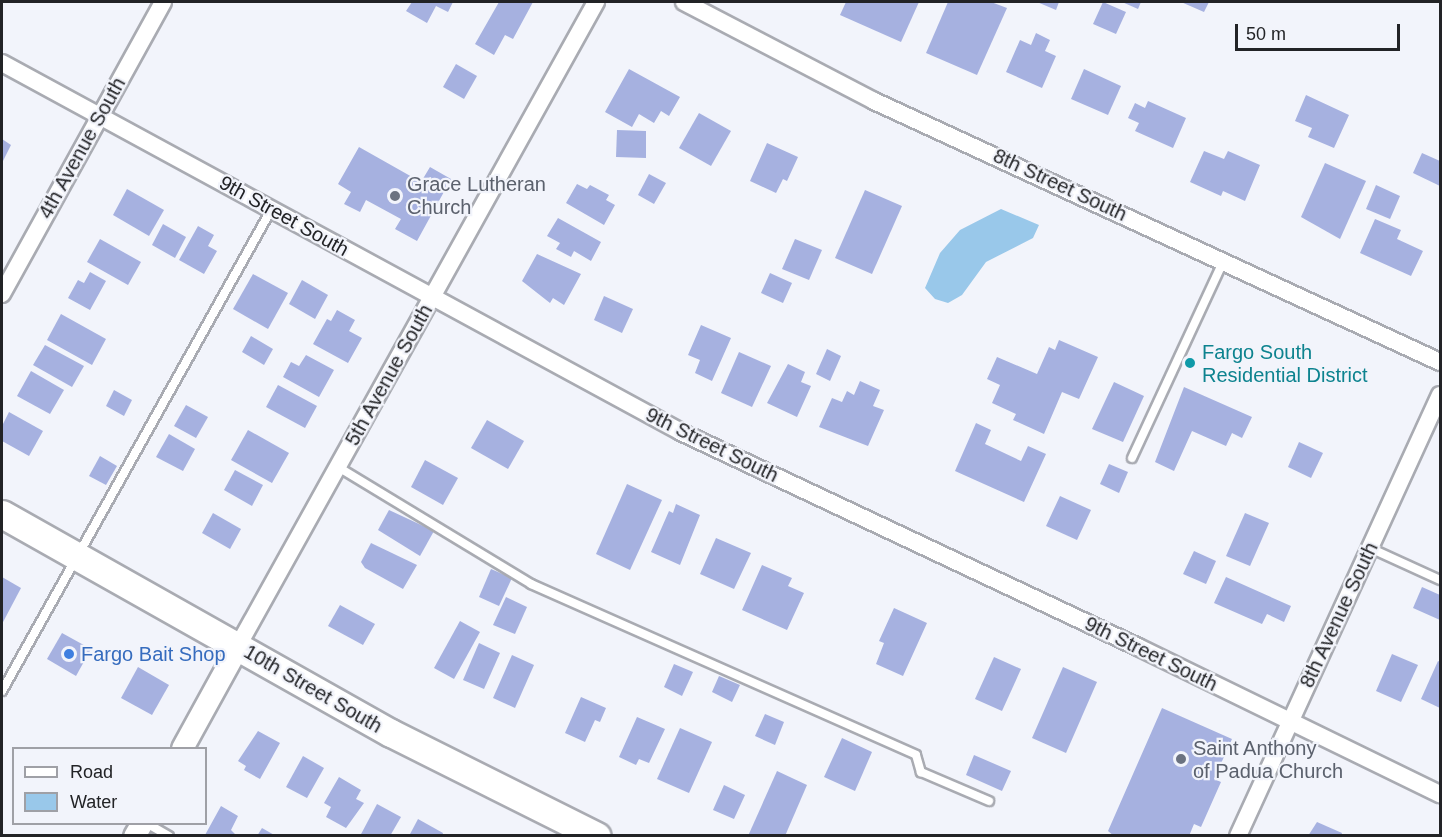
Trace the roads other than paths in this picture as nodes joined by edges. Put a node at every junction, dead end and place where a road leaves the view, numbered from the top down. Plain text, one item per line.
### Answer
1 (163, 2) edge
2 (596, 2) edge
3 (684, 2) edge
4 (2, 63) edge
5 (100, 116) junction
6 (271, 210) junction
7 (1223, 262) junction
8 (2, 294) edge
9 (431, 297) junction
10 (1440, 362) edge
11 (1440, 395) edge
12 (1132, 458) dead end
13 (338, 467) junction
14 (2, 514) edge
15 (1370, 548) junction
16 (76, 555) junction
17 (1440, 580) edge
18 (238, 646) junction
19 (2, 691) edge
20 (1290, 722) junction
21 (183, 747) edge
22 (1440, 794) edge
23 (989, 801) dead end
24 (150, 825) edge
25 (169, 836) edge
26 (597, 836) edge
27 (1238, 836) edge

1 - 5 street, 4th Avenue South
2 - 9 street, 5th Avenue South
3 - 7 street, 8th Street South
4 - 5 street, 9th Street South
5 - 6 street, 9th Street South
5 - 8 street, 4th Avenue South
6 - 9 street, 9th Street South
6 - 16 lane
7 - 10 street, 8th Street South
7 - 12 lane
9 - 13 street, 5th Avenue South
9 - 20 street, 9th Street South
11 - 15 street, 8th Avenue South
13 - 18 street, 5th Avenue South
13 - 23 lane
14 - 16 main road, 10th Street South
15 - 17 lane
15 - 20 street, 8th Avenue South
16 - 18 main road, 10th Street South
16 - 19 lane
18 - 21 street, 5th Avenue South
18 - 26 main road, 10th Street South
20 - 22 street, 9th Street South
20 - 27 street, 8th Avenue South
24 - 25 lane

